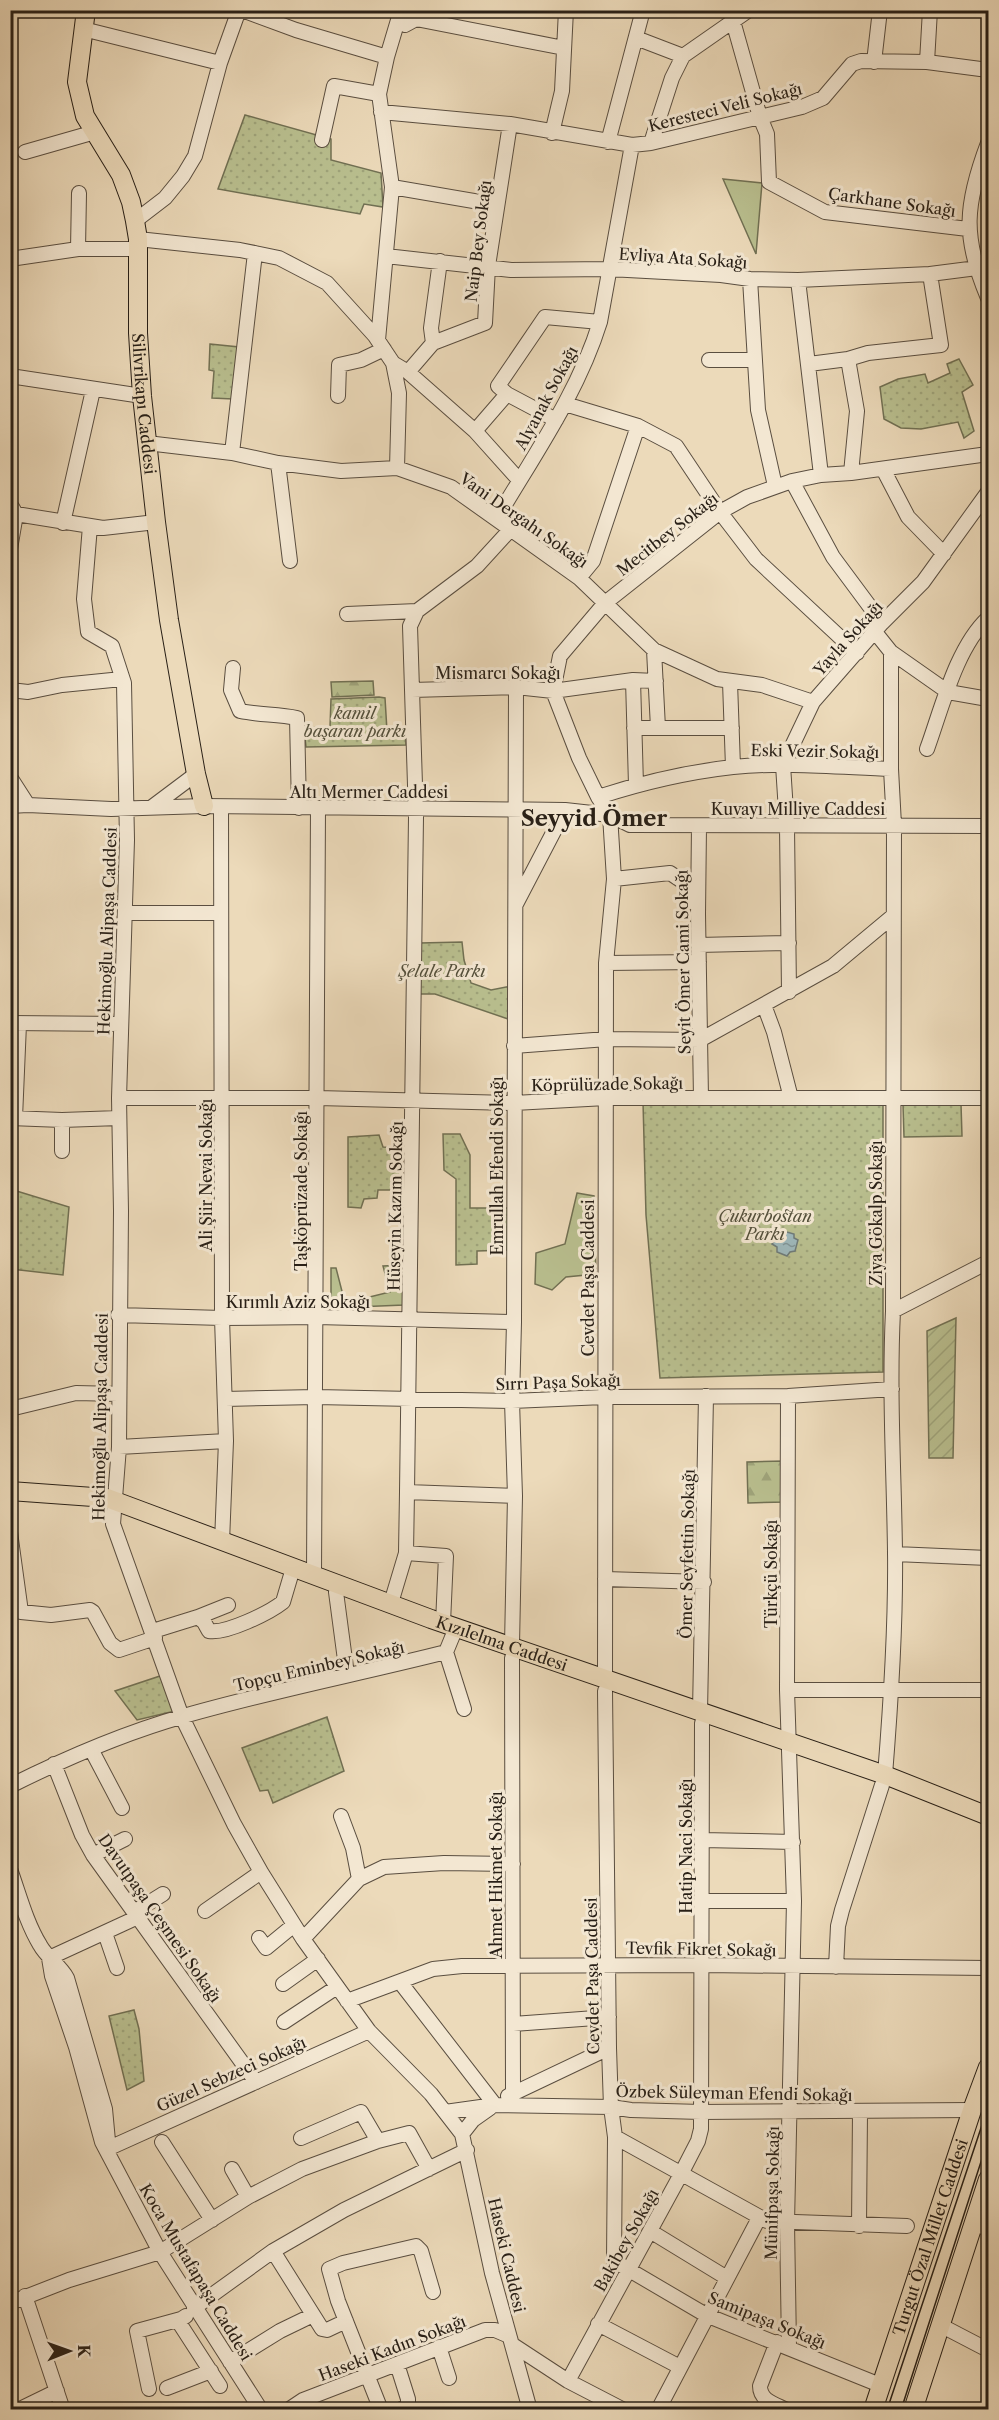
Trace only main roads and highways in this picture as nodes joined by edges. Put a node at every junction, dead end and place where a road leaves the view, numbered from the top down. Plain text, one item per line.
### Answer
1 (86, 10) edge
2 (212, 807) road end
3 (10, 1491) edge
4 (10, 1501) edge
5 (114, 1506) junction
6 (447, 1636) junction
7 (883, 1780) junction
8 (988, 1816) edge
9 (988, 1822) edge
10 (988, 2067) edge
11 (988, 2179) edge
12 (981, 2226) edge
13 (873, 2409) edge
14 (913, 2409) edge

1 - 2 main road, Silivrikapı Caddesi
3 - 5 main road, Kızılelma Caddesi
4 - 5 main road, Kızılelma Caddesi
5 - 6 main road, Kızılelma Caddesi
5 - 6 main road, Kızılelma Caddesi
6 - 7 main road, Kızılelma Caddesi
7 - 8 main road, Kızılelma Caddesi
7 - 9 main road, Kızılelma Caddesi
10 - 13 main road, Turgut Özal Millet Caddesi
11 - 12 main road
12 - 14 main road

